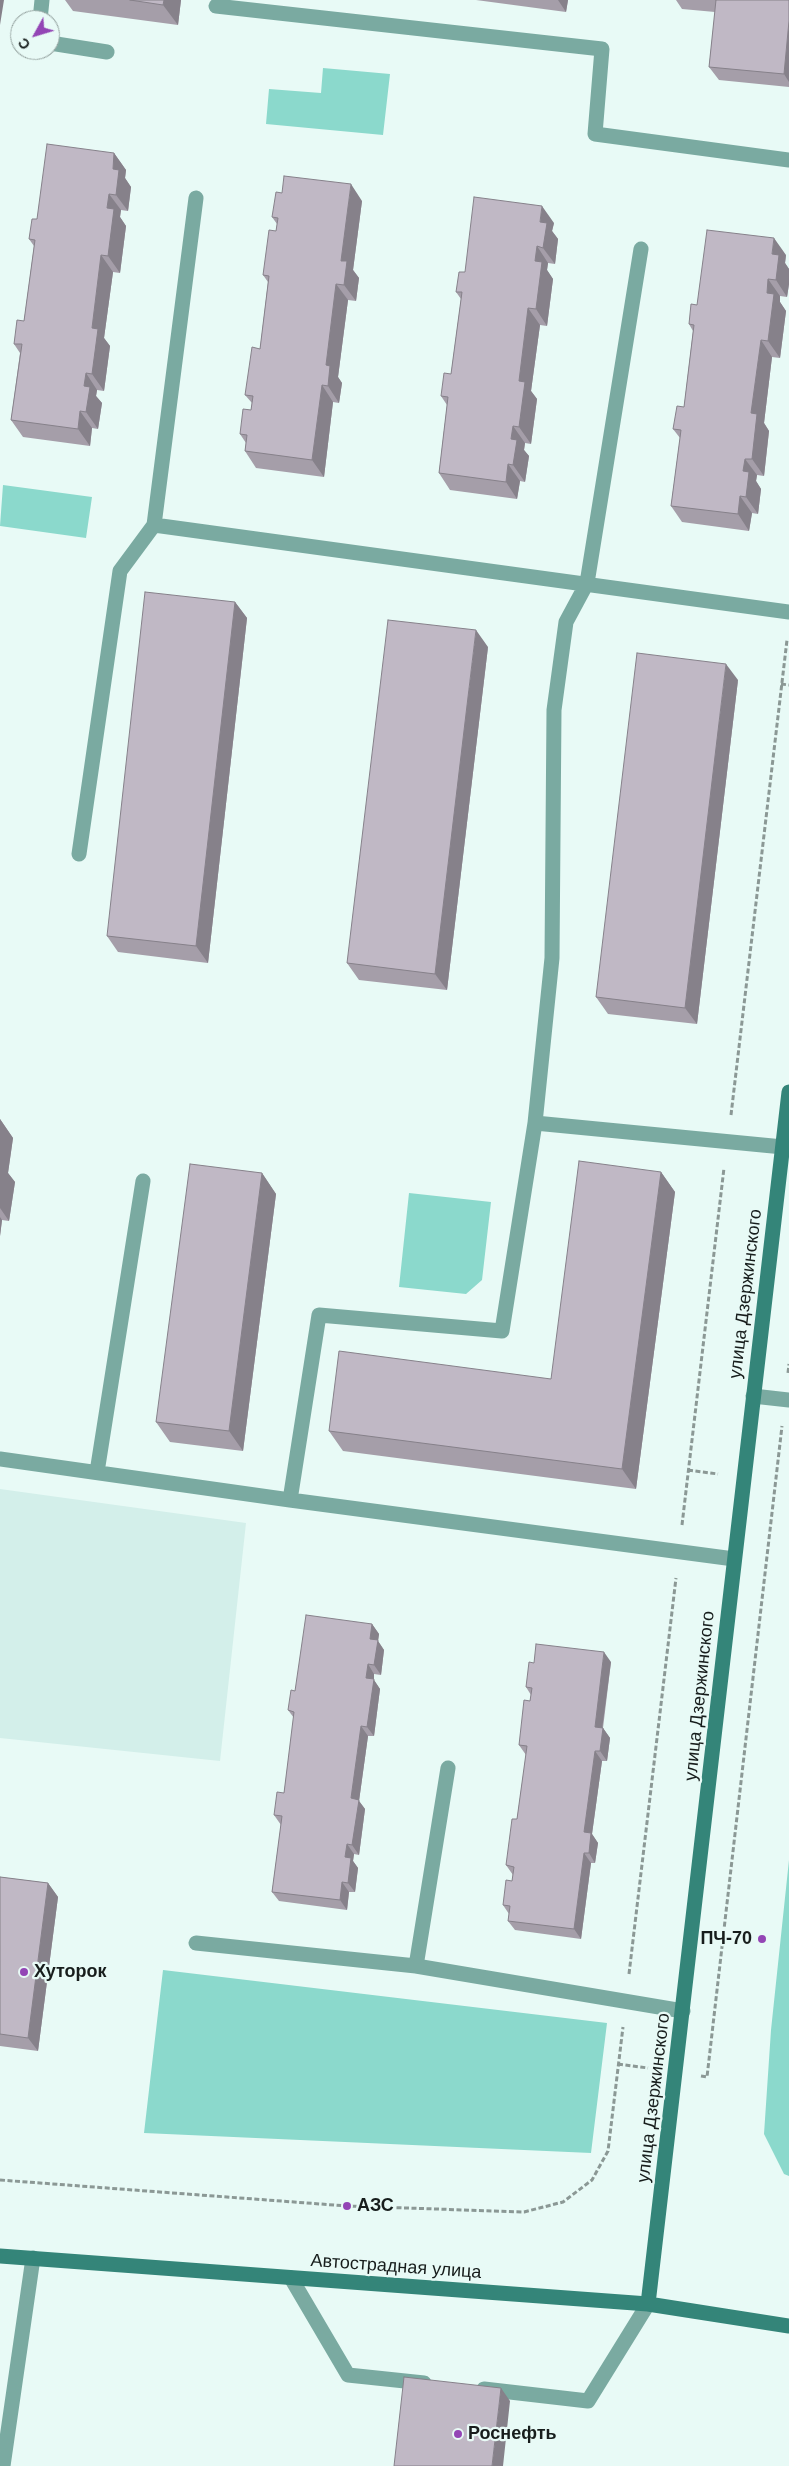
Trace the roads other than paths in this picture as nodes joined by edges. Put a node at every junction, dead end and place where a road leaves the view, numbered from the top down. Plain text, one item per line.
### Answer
1 (216, 6) dead end
2 (60, 45) edge
3 (107, 52) dead end
4 (789, 160) edge
5 (196, 198) dead end
6 (641, 249) dead end
7 (154, 525) junction
8 (587, 583) junction
9 (789, 612) edge
10 (78, 854) dead end
11 (789, 1092) edge
12 (535, 1123) junction
13 (783, 1147) junction
14 (143, 1180) dead end
15 (753, 1396) junction
16 (789, 1400) edge
17 (0, 1459) edge
18 (97, 1472) junction
19 (290, 1500) junction
20 (734, 1559) junction
21 (448, 1768) dead end
22 (196, 1943) dead end
23 (416, 1966) junction
24 (683, 2011) junction
25 (0, 2256) edge
26 (33, 2258) junction
27 (291, 2278) junction
28 (648, 2304) junction
29 (789, 2326) edge
30 (434, 2384) edge
31 (473, 2388) edge
32 (3, 2466) edge

1 - 4 lane
2 - 3 lane
5 - 7 lane
6 - 8 lane
7 - 8 lane
7 - 10 lane
8 - 9 lane
8 - 12 lane
11 - 13 street, улица Дзержинского
12 - 13 lane
12 - 19 lane
13 - 15 street, улица Дзержинского
14 - 18 lane
15 - 16 lane
15 - 20 street, улица Дзержинского
17 - 18 lane
18 - 19 lane
19 - 20 lane
20 - 24 street, улица Дзержинского
21 - 23 lane
22 - 23 lane
23 - 24 lane
24 - 28 street, улица Дзержинского
25 - 26 street, Автострадная улица
26 - 27 street, Автострадная улица
26 - 32 lane
27 - 28 street, Автострадная улица
27 - 30 lane
28 - 29 street, Автострадная улица
28 - 31 lane

